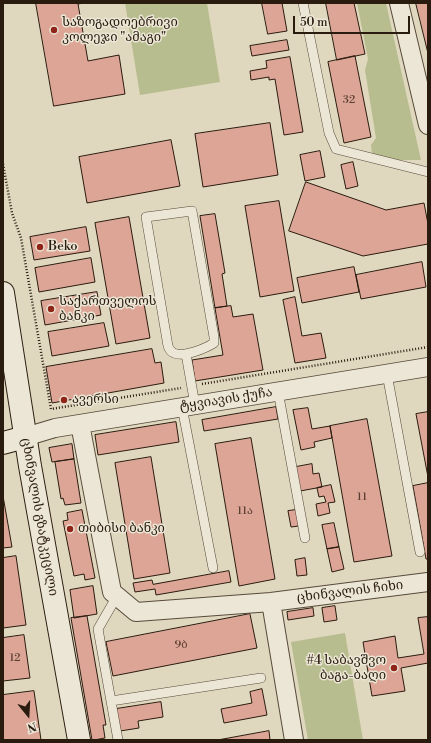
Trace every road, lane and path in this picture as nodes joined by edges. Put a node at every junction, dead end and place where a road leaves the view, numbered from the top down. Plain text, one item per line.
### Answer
1 (304, 3) edge
2 (399, 3) edge
3 (428, 125) edge
4 (3, 164) edge
5 (428, 172) edge
6 (3, 293) edge
7 (428, 347) edge
8 (186, 354) junction
9 (428, 367) edge
10 (387, 374) junction
11 (192, 386) junction
12 (278, 391) junction
13 (188, 406) junction
14 (80, 424) junction
15 (25, 437) junction
16 (3, 443) edge
17 (304, 538) dead end
18 (420, 552) dead end
19 (213, 568) dead end
20 (428, 582) edge
21 (117, 596) junction
22 (271, 602) junction
23 (261, 678) dead end
24 (111, 701) junction
25 (79, 740) edge
26 (118, 740) edge
27 (294, 740) edge

1 - 5 lane
2 - 3 street
4 - 11 path
6 - 15 main road, ცხინვალის გზატკეცილი
7 - 11 path
8 - 8 lane
8 - 11 lane
9 - 10 street, ტყვიავის ქუჩა
10 - 12 street, ტყვიავის ქუჩა
10 - 18 lane
11 - 13 lane
12 - 13 street, ტყვიავის ქუჩა
12 - 17 lane
13 - 14 street, ტყვიავის ქუჩა
13 - 19 lane
14 - 15 street, ტყვიავის ქუჩა
14 - 21 street
15 - 16 main road
15 - 25 main road, ცხინვალის გზატკეცილი
20 - 22 street, ცხინვალის ჩიხი
21 - 22 street, ცხინვალის ჩიხი
21 - 24 lane
22 - 27 street
23 - 24 lane
24 - 26 lane

